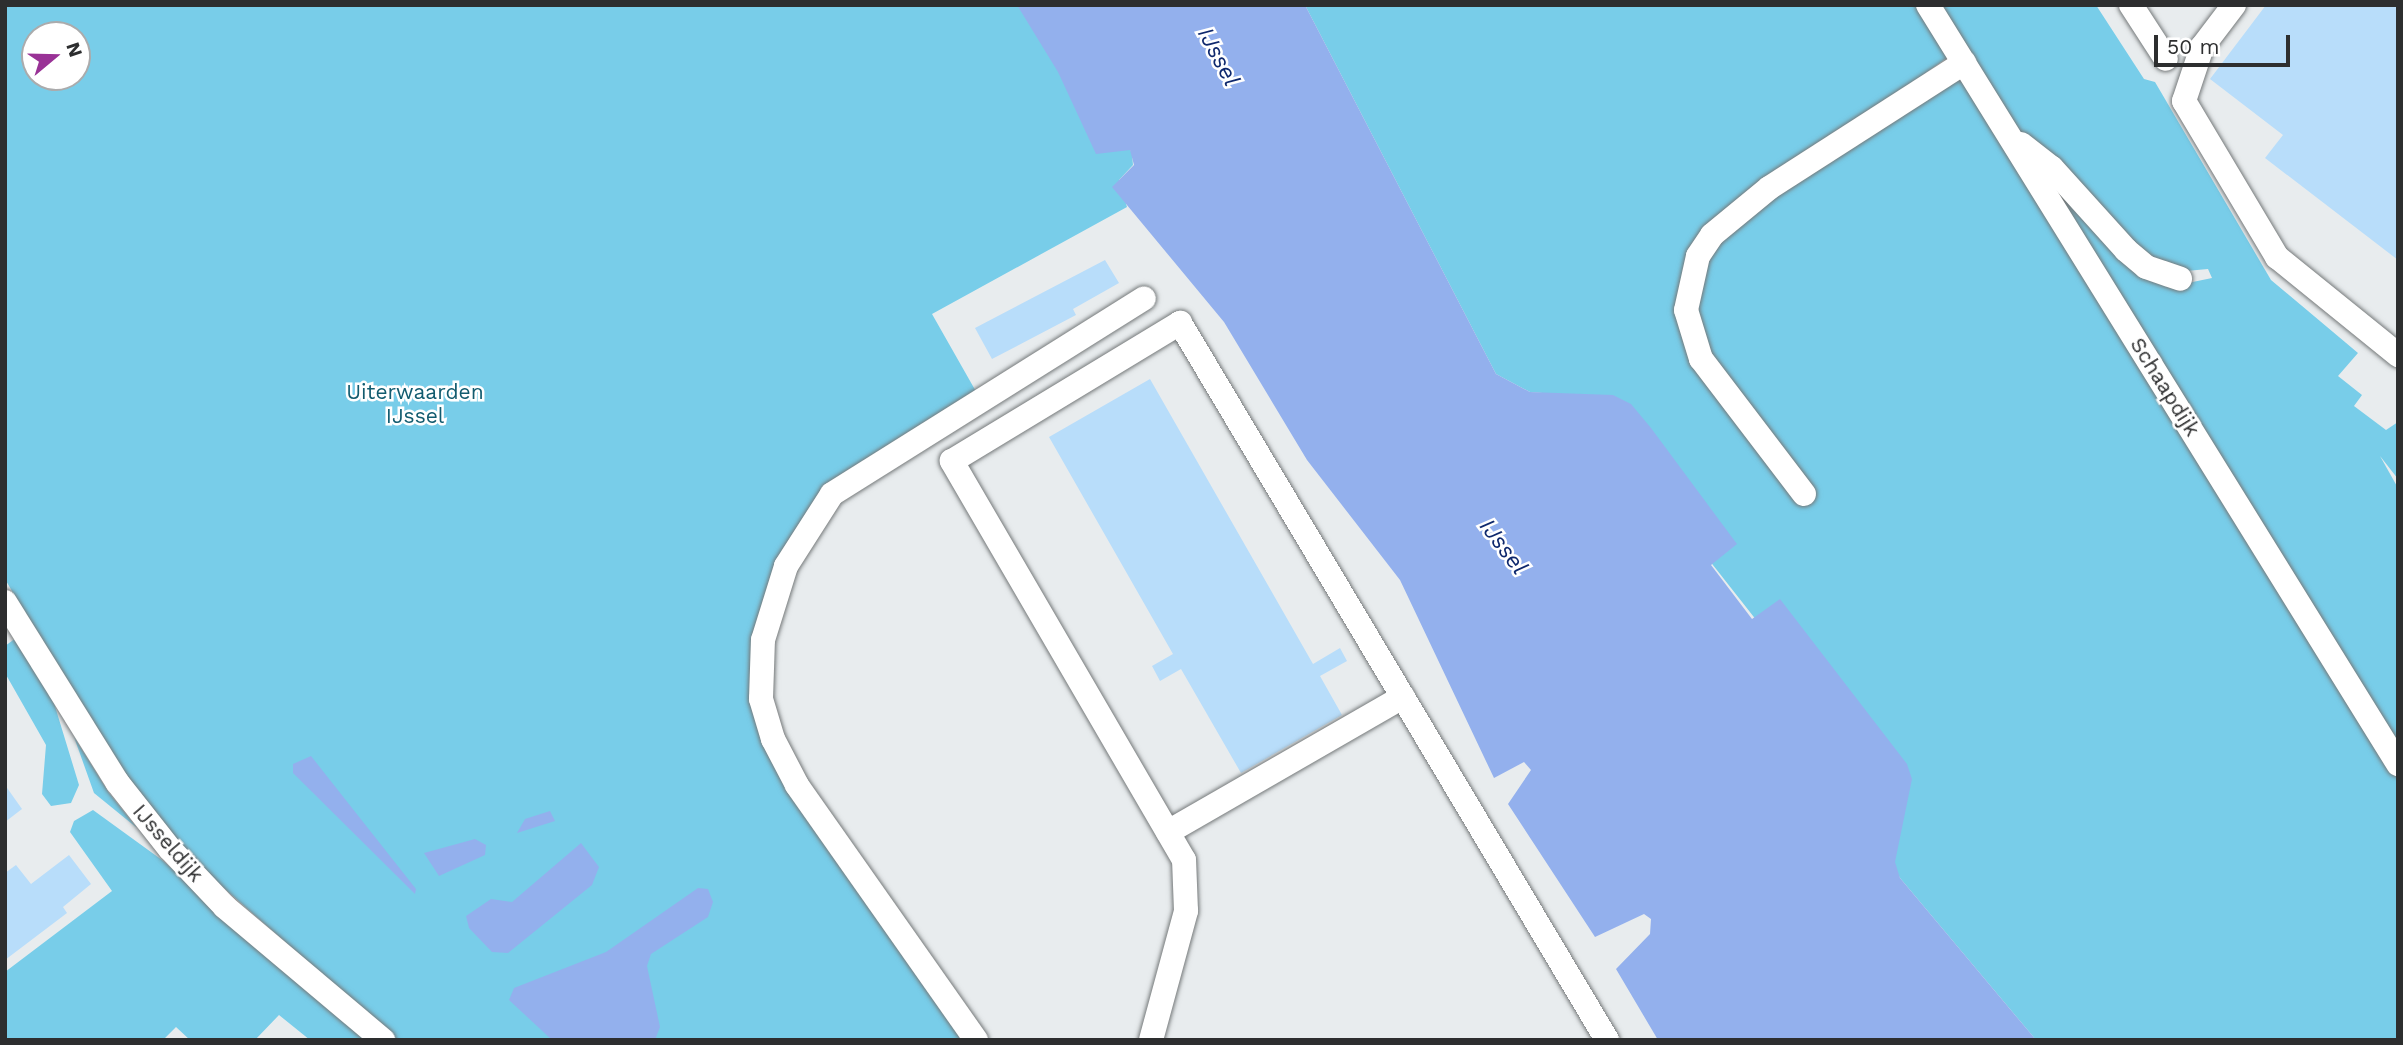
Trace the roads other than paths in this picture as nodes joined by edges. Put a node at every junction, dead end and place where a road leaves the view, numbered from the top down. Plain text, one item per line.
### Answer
1 (2131, 5) edge
2 (2234, 5) edge
3 (1930, 7) edge
4 (2166, 58) dead end
5 (1964, 63) junction
6 (2007, 132) junction
7 (2180, 279) dead end
8 (1144, 298) dead end
9 (2398, 355) edge
10 (1804, 494) dead end
11 (5, 602) edge
12 (1403, 697) junction
13 (2398, 764) edge
14 (1168, 832) junction
15 (383, 1040) edge
16 (976, 1040) edge
17 (1152, 1040) edge
18 (1607, 1040) edge

1 - 4 street
2 - 9 street
3 - 5 street, Schaapdijk
5 - 6 street, Schaapdijk
5 - 10 street
6 - 7 street
6 - 13 street, Schaapdijk
8 - 16 street
11 - 15 street, IJsseldijk
12 - 14 street
12 - 14 street
12 - 18 street
14 - 17 street

